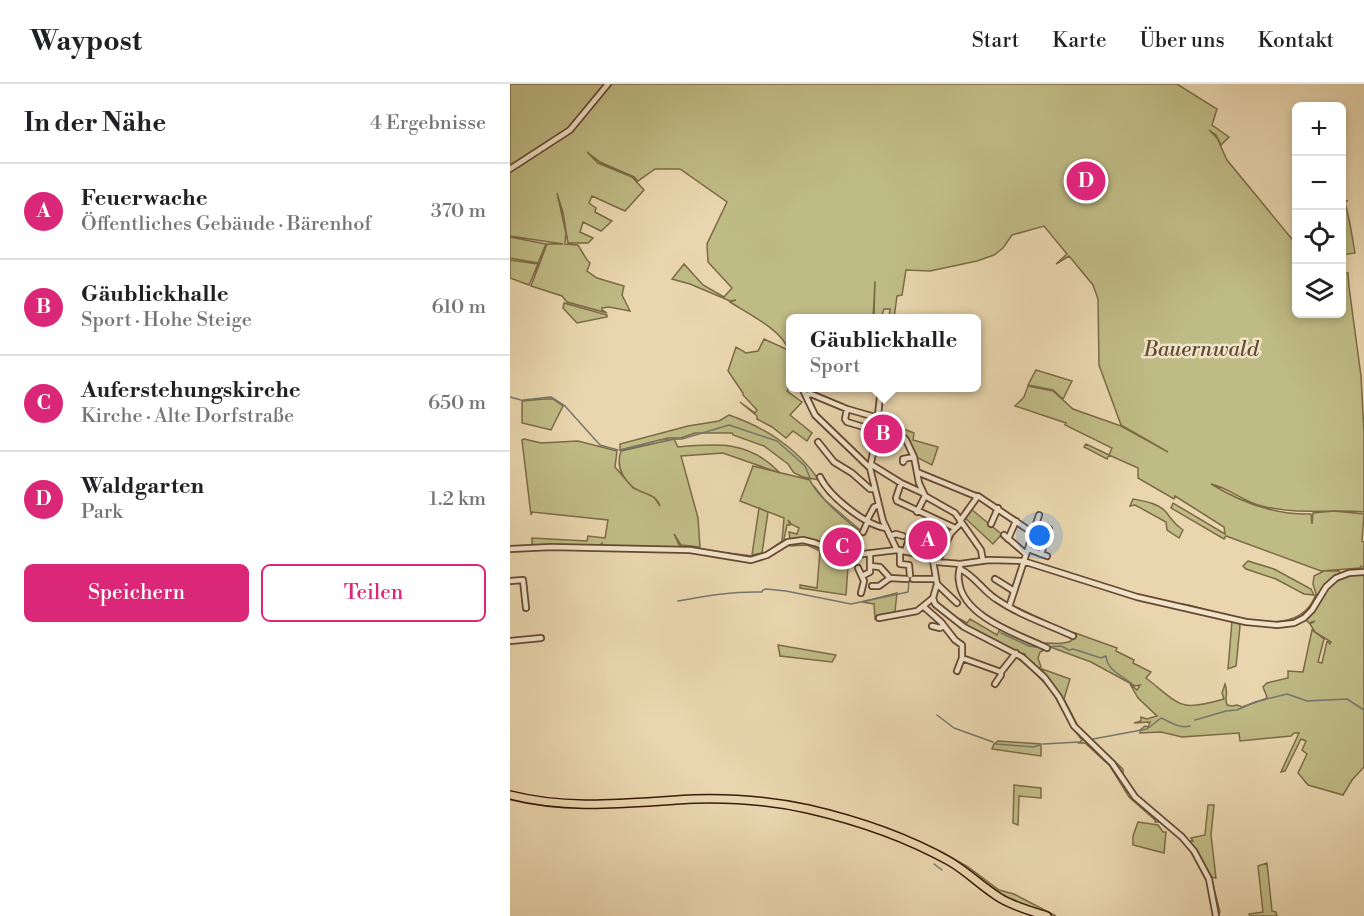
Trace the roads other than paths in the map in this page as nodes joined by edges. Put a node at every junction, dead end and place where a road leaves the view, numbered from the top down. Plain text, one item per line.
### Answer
1 (608, 84) edge
2 (510, 169) edge
3 (805, 392) edge
4 (881, 392) edge
5 (807, 395) junction
6 (847, 409) junction
7 (878, 418) junction
8 (867, 428) dead end
9 (818, 442) dead end
10 (914, 457) junction
11 (905, 459) dead end
12 (871, 467) junction
13 (917, 472) junction
14 (820, 477) dead end
15 (901, 483) junction
16 (874, 489) junction
17 (924, 494) junction
18 (978, 496) junction
19 (879, 505) junction
20 (998, 508) junction
21 (917, 512) junction
22 (1040, 515) dead end
23 (868, 520) junction
24 (1016, 521) junction
25 (961, 522) junction
26 (991, 524) dead end
27 (886, 528) junction
28 (955, 528) junction
29 (1049, 529) dead end
30 (863, 532) dead end
31 (1033, 534) junction
32 (890, 536) junction
33 (903, 536) dead end
34 (910, 536) dead end
35 (916, 540) dead end
36 (924, 540) dead end
37 (1045, 541) junction
38 (914, 546) junction
39 (921, 548) junction
40 (510, 549) edge
41 (901, 550) junction
42 (912, 552) junction
43 (1027, 552) junction
44 (870, 554) junction
45 (924, 556) junction
46 (935, 561) junction
47 (983, 561) junction
48 (1023, 561) junction
49 (870, 566) junction
50 (858, 567) dead end
51 (960, 567) junction
52 (1364, 572) edge
53 (862, 576) junction
54 (890, 578) junction
55 (910, 578) junction
56 (995, 579) dead end
57 (510, 581) edge
58 (937, 582) junction
59 (872, 586) dead end
60 (1014, 591) junction
61 (861, 593) dead end
62 (933, 598) junction
63 (957, 603) dead end
64 (924, 607) junction
65 (1009, 607) junction
66 (526, 608) dead end
67 (879, 618) dead end
68 (932, 626) dead end
69 (944, 626) junction
70 (1073, 636) dead end
71 (541, 638) dead end
72 (510, 641) edge
73 (1046, 647) dead end
74 (1016, 653) junction
75 (962, 658) junction
76 (957, 671) dead end
77 (1000, 672) junction
78 (995, 684) dead end
79 (510, 795) edge
80 (1047, 916) edge
81 (1216, 916) edge

1 - 2 street
3 - 5 street
4 - 7 street
5 - 6 street
5 - 12 street
6 - 7 street
6 - 8 street
7 - 10 street
7 - 12 street
9 - 16 street
10 - 11 street
10 - 13 street
12 - 15 street
12 - 16 street
13 - 17 street
13 - 18 street
14 - 23 street
15 - 17 street
15 - 21 street
16 - 19 street
17 - 21 street
17 - 25 street
18 - 20 street
18 - 25 street
19 - 23 street
19 - 27 street
20 - 24 street
20 - 26 street
21 - 28 street
22 - 31 street
23 - 27 street
23 - 30 street
24 - 31 street
24 - 43 street
25 - 28 street
25 - 47 street
27 - 32 street
28 - 46 street
29 - 37 street
31 - 37 street
31 - 43 street
32 - 33 street
32 - 41 street
34 - 41 street
35 - 38 street
36 - 39 street
37 - 43 street
38 - 39 street
38 - 42 street
39 - 45 street
40 - 44 street
41 - 42 street
41 - 44 street
41 - 55 street
42 - 45 street
43 - 48 street
44 - 49 street
45 - 46 street
46 - 51 street
46 - 58 street
47 - 48 street
47 - 51 street
48 - 52 street
48 - 60 street
49 - 53 street
49 - 54 street
50 - 53 street
51 - 65 street
51 - 73 street
53 - 61 street
54 - 55 street
54 - 59 street
55 - 58 street
56 - 60 street
57 - 66 street
58 - 62 street
58 - 63 street
60 - 65 street
62 - 64 street
62 - 74 street
64 - 67 street
64 - 69 street
65 - 70 street
68 - 69 street
69 - 75 street
71 - 72 street
74 - 77 street
74 - 81 street
75 - 76 street
75 - 77 street
77 - 78 street
79 - 80 main road

